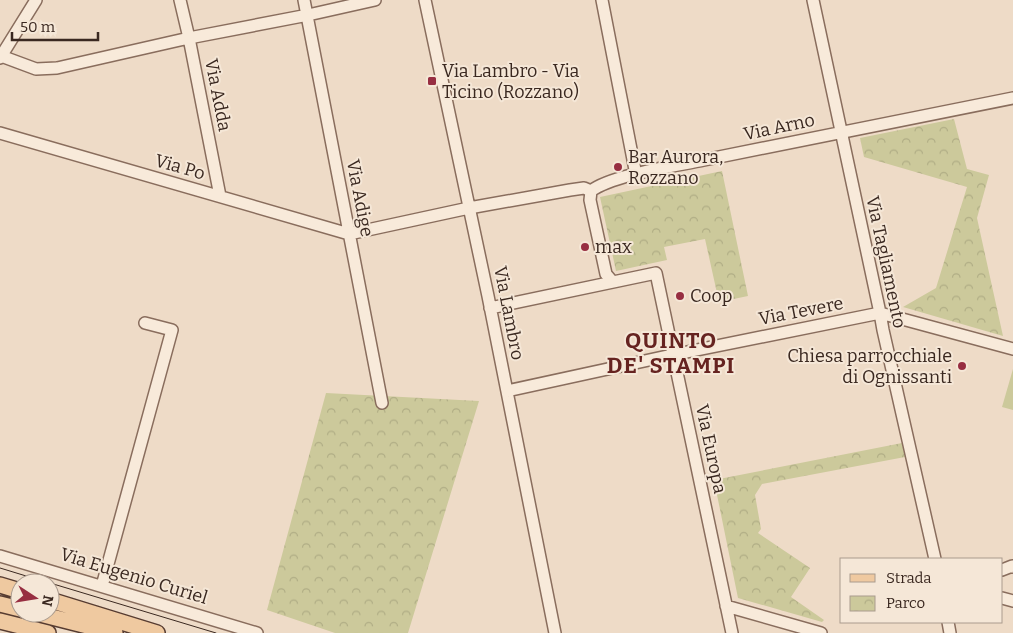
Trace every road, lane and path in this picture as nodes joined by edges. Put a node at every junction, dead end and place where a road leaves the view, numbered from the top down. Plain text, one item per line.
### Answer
1 (36, 0) edge
2 (180, 0) edge
3 (304, 0) edge
4 (375, 0) edge
5 (425, 0) edge
6 (602, 0) edge
7 (813, 0) edge
8 (308, 15) junction
9 (189, 38) junction
10 (0, 57) edge
11 (1013, 98) edge
12 (841, 132) junction
13 (0, 133) edge
14 (636, 175) junction
15 (591, 190) junction
16 (220, 196) junction
17 (470, 208) junction
18 (350, 234) junction
19 (612, 281) junction
20 (490, 308) junction
21 (880, 313) junction
22 (145, 323) dead end
23 (1013, 349) edge
24 (672, 355) junction
25 (507, 391) junction
26 (382, 404) dead end
27 (0, 556) edge
28 (935, 558) edge
29 (102, 586) junction
30 (60, 603) edge
31 (726, 606) junction
32 (60, 619) edge
33 (0, 621) edge
34 (48, 633) edge
35 (115, 633) edge
36 (157, 633) edge
37 (257, 633) edge
38 (555, 633) edge
39 (732, 633) edge
40 (821, 633) edge

1 - 10 street
2 - 9 street, Via Adda
3 - 8 street, Via Adige
4 - 8 street
5 - 17 street, Via Lambro
6 - 14 street
7 - 12 street, Via Tagliamento
8 - 9 street
8 - 18 street, Via Adige
9 - 10 street
9 - 16 street, Via Adda
11 - 12 street, Via Arno
12 - 14 street, Via Arno
12 - 21 street, Via Tagliamento
13 - 16 street, Via Po
14 - 15 street, Via Arno
15 - 17 street, Via Arno
15 - 19 street
16 - 18 street, Via Po
17 - 18 street, Via Arno
17 - 20 street, Via Lambro
18 - 26 street, Via Adige
19 - 20 street
19 - 24 street, Via Europa
20 - 25 street, Via Lambro
21 - 23 street, Via Tevere
21 - 24 street, Via Tevere
21 - 28 street, Via Tagliamento
22 - 29 street
24 - 25 street, Via Tevere
24 - 31 street, Via Europa
25 - 38 street, Via Lambro
27 - 29 street, Via Eugenio Curiel
29 - 37 street, Via Eugenio Curiel
30 - 36 main road
31 - 39 street, Via Europa
31 - 40 street
32 - 35 main road
33 - 34 main road

